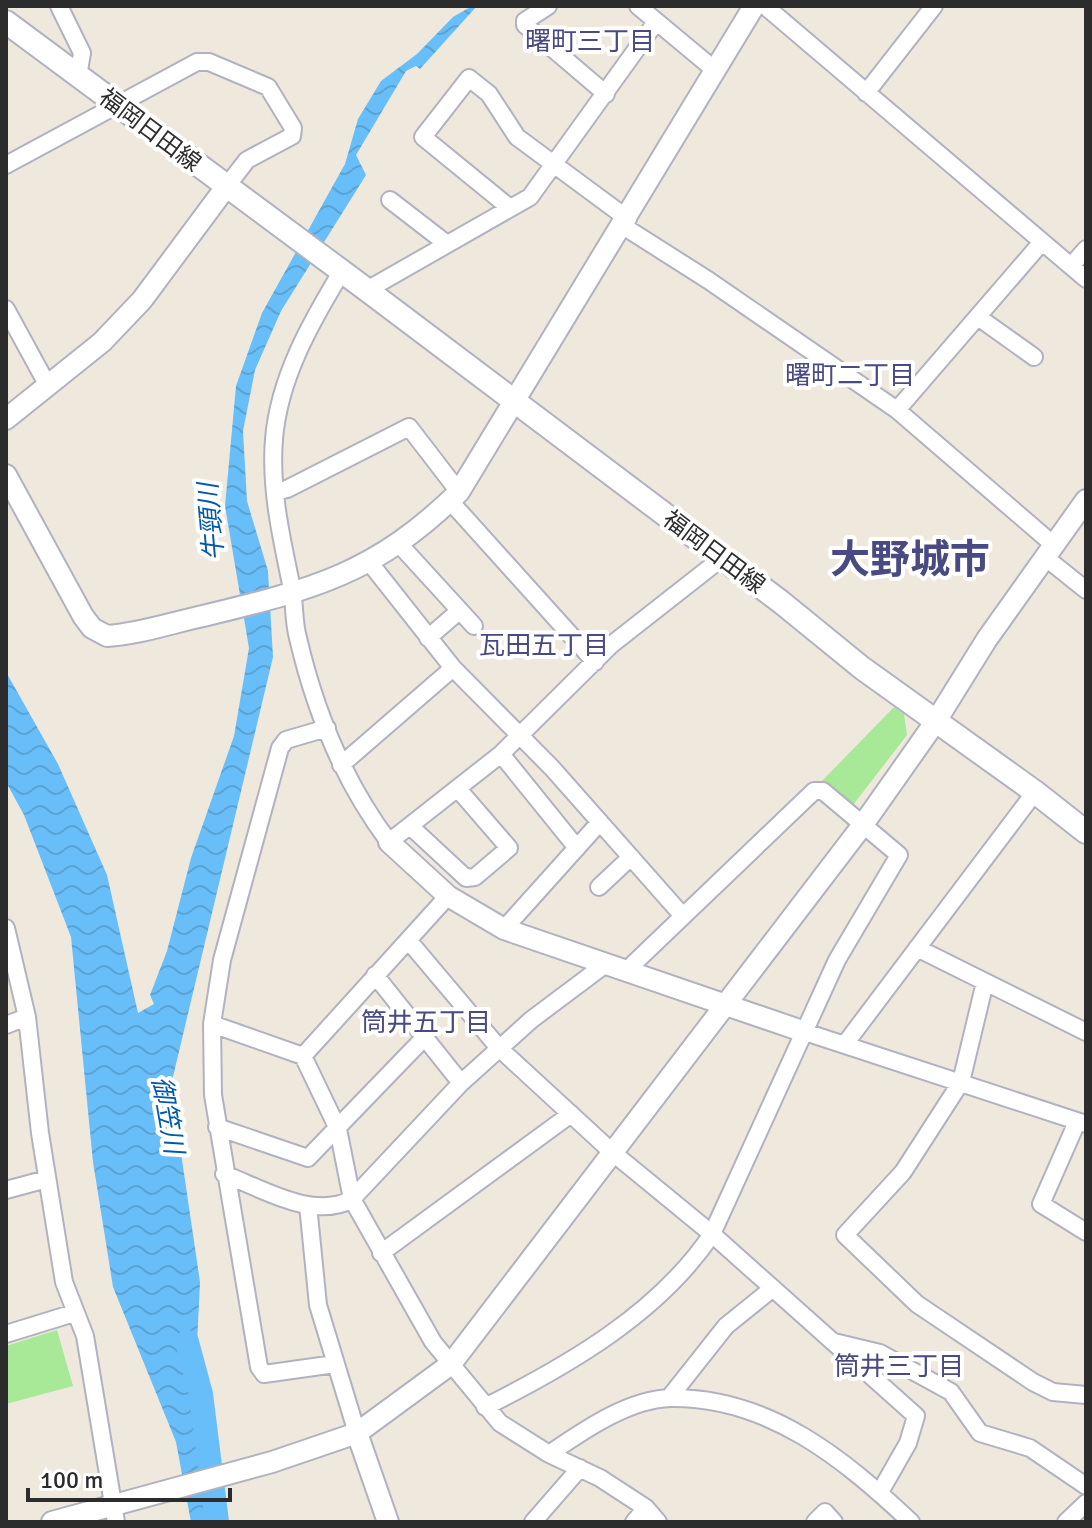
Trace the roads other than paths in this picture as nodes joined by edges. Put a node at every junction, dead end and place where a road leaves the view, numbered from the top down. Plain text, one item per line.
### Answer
1 (59, 6) edge
2 (548, 6) edge
3 (638, 6) edge
4 (754, 6) edge
5 (765, 6) edge
6 (934, 6) edge
7 (6, 22) edge
8 (656, 22) junction
9 (716, 71) junction
10 (78, 76) junction
11 (866, 93) junction
12 (606, 94) junction
13 (117, 106) junction
14 (555, 164) junction
15 (6, 165) edge
16 (226, 187) junction
17 (390, 200) dead end
18 (510, 208) junction
19 (625, 222) junction
20 (1042, 242) junction
21 (447, 244) junction
22 (1086, 249) edge
23 (1071, 266) junction
24 (342, 271) junction
25 (1086, 279) edge
26 (367, 290) junction
27 (6, 309) edge
28 (978, 317) junction
29 (1034, 357) dead end
30 (48, 386) junction
31 (515, 404) junction
32 (897, 410) junction
33 (6, 419) edge
34 (6, 475) edge
35 (275, 492) junction
36 (454, 497) junction
37 (1086, 500) edge
38 (400, 545) junction
39 (1051, 552) junction
40 (722, 558) junction
41 (370, 563) junction
42 (1086, 590) edge
43 (288, 594) junction
44 (459, 611) junction
45 (474, 626) dead end
46 (428, 638) junction
47 (595, 662) junction
48 (453, 668) junction
49 (936, 721) junction
50 (327, 728) junction
51 (520, 737) junction
52 (501, 754) junction
53 (341, 765) junction
54 (458, 789) junction
55 (1035, 792) junction
56 (600, 822) junction
57 (410, 826) junction
58 (862, 826) junction
59 (1086, 832) edge
60 (389, 842) junction
61 (577, 848) junction
62 (631, 857) junction
63 (599, 887) dead end
64 (448, 896) junction
65 (682, 915) junction
66 (6, 928) edge
67 (504, 929) junction
68 (408, 940) junction
69 (917, 948) junction
70 (607, 963) junction
71 (628, 969) junction
72 (375, 975) junction
73 (985, 982) junction
74 (725, 1006) junction
75 (27, 1017) junction
76 (212, 1024) junction
77 (6, 1025) edge
78 (805, 1032) junction
79 (1086, 1032) edge
80 (424, 1038) junction
81 (845, 1044) junction
82 (499, 1048) junction
83 (303, 1056) junction
84 (961, 1082) junction
85 (461, 1083) junction
86 (571, 1114) junction
87 (1082, 1123) edge
88 (217, 1127) junction
89 (338, 1129) junction
90 (612, 1152) junction
91 (224, 1174) junction
92 (47, 1179) junction
93 (6, 1190) edge
94 (352, 1199) junction
95 (308, 1205) junction
96 (1086, 1232) edge
97 (712, 1234) junction
98 (381, 1253) junction
99 (773, 1288) junction
100 (74, 1313) junction
101 (6, 1334) edge
102 (833, 1342) junction
103 (335, 1364) junction
104 (451, 1364) junction
105 (1086, 1395) edge
106 (669, 1398) junction
107 (485, 1407) junction
108 (357, 1433) junction
109 (549, 1454) junction
110 (580, 1468) junction
111 (1086, 1486) edge
112 (880, 1492) junction
113 (1086, 1503) edge
114 (646, 1508) junction
115 (114, 1513) edge
116 (52, 1522) edge
117 (388, 1522) edge
118 (533, 1522) edge
119 (634, 1522) edge
120 (658, 1522) edge
121 (815, 1522) edge
122 (834, 1522) edge
123 (911, 1522) edge
124 (1066, 1522) edge

1 - 10 street
2 - 12 street
3 - 8 street
4 - 9 street
5 - 11 street
6 - 11 street
7 - 10 main road, 福岡日田線
8 - 9 street
8 - 12 street
9 - 19 street
10 - 13 main road, 福岡日田線
11 - 20 street
12 - 14 street
13 - 15 street
13 - 16 main road, 福岡日田線
13 - 16 street
14 - 18 street
14 - 18 street
14 - 19 street
16 - 24 main road, 福岡日田線
16 - 30 street
17 - 21 street
18 - 21 street
19 - 31 street
19 - 32 street
20 - 23 street
20 - 28 street
21 - 26 street
22 - 23 street
23 - 25 street
24 - 26 main road, 福岡日田線
24 - 35 street
26 - 31 main road, 福岡日田線
27 - 30 street
28 - 29 street
28 - 32 street
30 - 33 street
31 - 36 street
31 - 40 main road, 福岡日田線
32 - 39 street
34 - 43 street
35 - 36 street
35 - 43 street
36 - 38 street
36 - 47 street
37 - 39 street
38 - 41 street
38 - 44 street
39 - 42 street
39 - 49 street
40 - 47 street
40 - 49 main road, 福岡日田線
41 - 43 street
41 - 46 street
43 - 50 street
44 - 45 street
44 - 46 street
46 - 48 street
47 - 51 street
48 - 51 street
48 - 53 street
49 - 55 main road, 福岡日田線
49 - 58 street
50 - 53 street
50 - 76 street
51 - 52 street
51 - 56 street
52 - 54 street
52 - 61 street
53 - 60 street
54 - 57 street
54 - 57 street
55 - 59 main road, 福岡日田線
55 - 69 street
56 - 61 street
56 - 62 street
57 - 60 street
58 - 65 street
58 - 74 street
58 - 78 street
60 - 64 street
61 - 67 street
62 - 63 street
62 - 65 street
64 - 67 street
64 - 68 street
65 - 71 street
66 - 75 street
67 - 70 street
68 - 72 street
68 - 82 street
69 - 73 street
69 - 81 street
70 - 71 street
70 - 82 street
71 - 74 street
72 - 80 street
72 - 83 street
73 - 79 street
73 - 84 street
74 - 78 street
74 - 90 street
75 - 77 street
75 - 92 street
76 - 83 street
76 - 88 street
78 - 81 street
78 - 97 street
80 - 85 street
80 - 89 street
81 - 84 street
82 - 85 street
82 - 86 street
83 - 89 street
84 - 87 street
84 - 105 street
85 - 94 street
86 - 90 street
86 - 98 street
87 - 96 street
88 - 89 street
88 - 91 street
89 - 94 street
90 - 97 street
90 - 104 street
91 - 95 street
91 - 103 street
92 - 93 street
92 - 100 street
94 - 95 street
94 - 98 street
95 - 103 street
97 - 99 street
97 - 107 street
98 - 104 street
99 - 102 street
99 - 106 street
100 - 101 street
100 - 115 street
102 - 111 street
102 - 112 street
103 - 108 street
104 - 107 street
104 - 108 street
106 - 109 street
106 - 112 street
107 - 109 street
108 - 115 street
108 - 117 street
109 - 110 street
110 - 114 street
110 - 118 street
112 - 123 street
113 - 124 street
114 - 119 street
114 - 120 street
115 - 116 street
121 - 122 street

